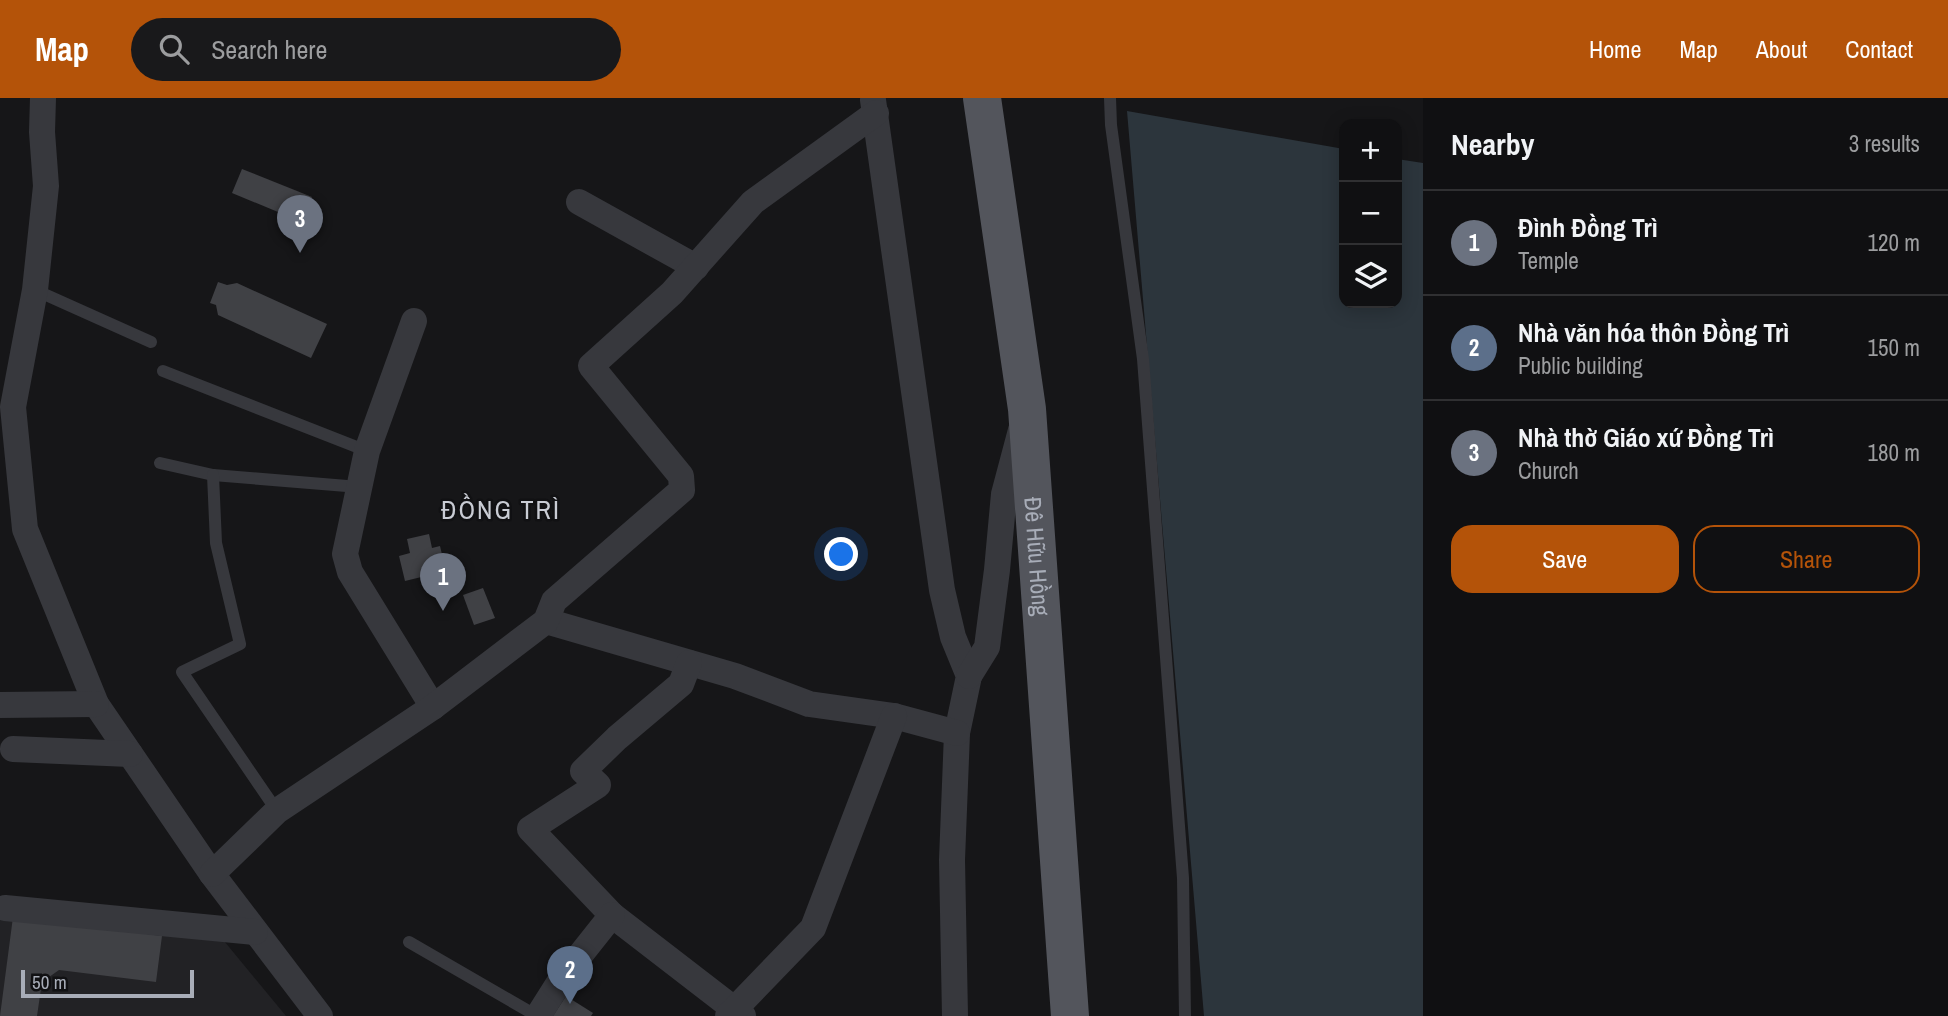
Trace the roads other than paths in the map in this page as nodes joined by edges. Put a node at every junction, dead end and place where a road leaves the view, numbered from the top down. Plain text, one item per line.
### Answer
1 (43, 98) edge
2 (982, 98) edge
3 (1110, 98) edge
4 (874, 106) edge
5 (579, 202) dead end
6 (696, 267) junction
7 (35, 290) junction
8 (414, 321) dead end
9 (151, 342) dead end
10 (163, 371) dead end
11 (1027, 409) junction
12 (367, 452) junction
13 (160, 463) dead end
14 (214, 475) junction
15 (359, 487) junction
16 (546, 621) junction
17 (689, 663) junction
18 (969, 676) junction
19 (96, 704) junction
20 (0, 705) edge
21 (433, 707) junction
22 (894, 716) junction
23 (957, 733) junction
24 (13, 749) dead end
25 (130, 754) junction
26 (277, 811) junction
27 (212, 874) junction
28 (5, 908) dead end
29 (612, 915) junction
30 (255, 932) junction
31 (409, 942) dead end
32 (735, 1014) edge
33 (320, 1016) edge
34 (538, 1016) edge
35 (956, 1016) edge
36 (1070, 1016) edge
37 (1185, 1016) edge

1 - 7 street
2 - 11 main road, Đê Hữu Hồng
3 - 37 lane
4 - 6 street
4 - 18 street
5 - 6 street
6 - 16 street
7 - 9 lane
7 - 19 street
8 - 12 street
10 - 12 lane
11 - 18 street
11 - 36 main road, Đê Hữu Hồng
12 - 15 street
13 - 14 lane
14 - 15 lane
14 - 26 lane
15 - 21 street
16 - 17 street
16 - 21 street
17 - 22 street
17 - 29 street
18 - 23 street
19 - 20 street
19 - 25 street
21 - 26 street
22 - 23 street
22 - 32 street
23 - 35 street
24 - 25 street
25 - 27 street
26 - 27 street
27 - 30 street
28 - 30 street
29 - 32 street
29 - 34 street
30 - 33 street
31 - 34 lane

